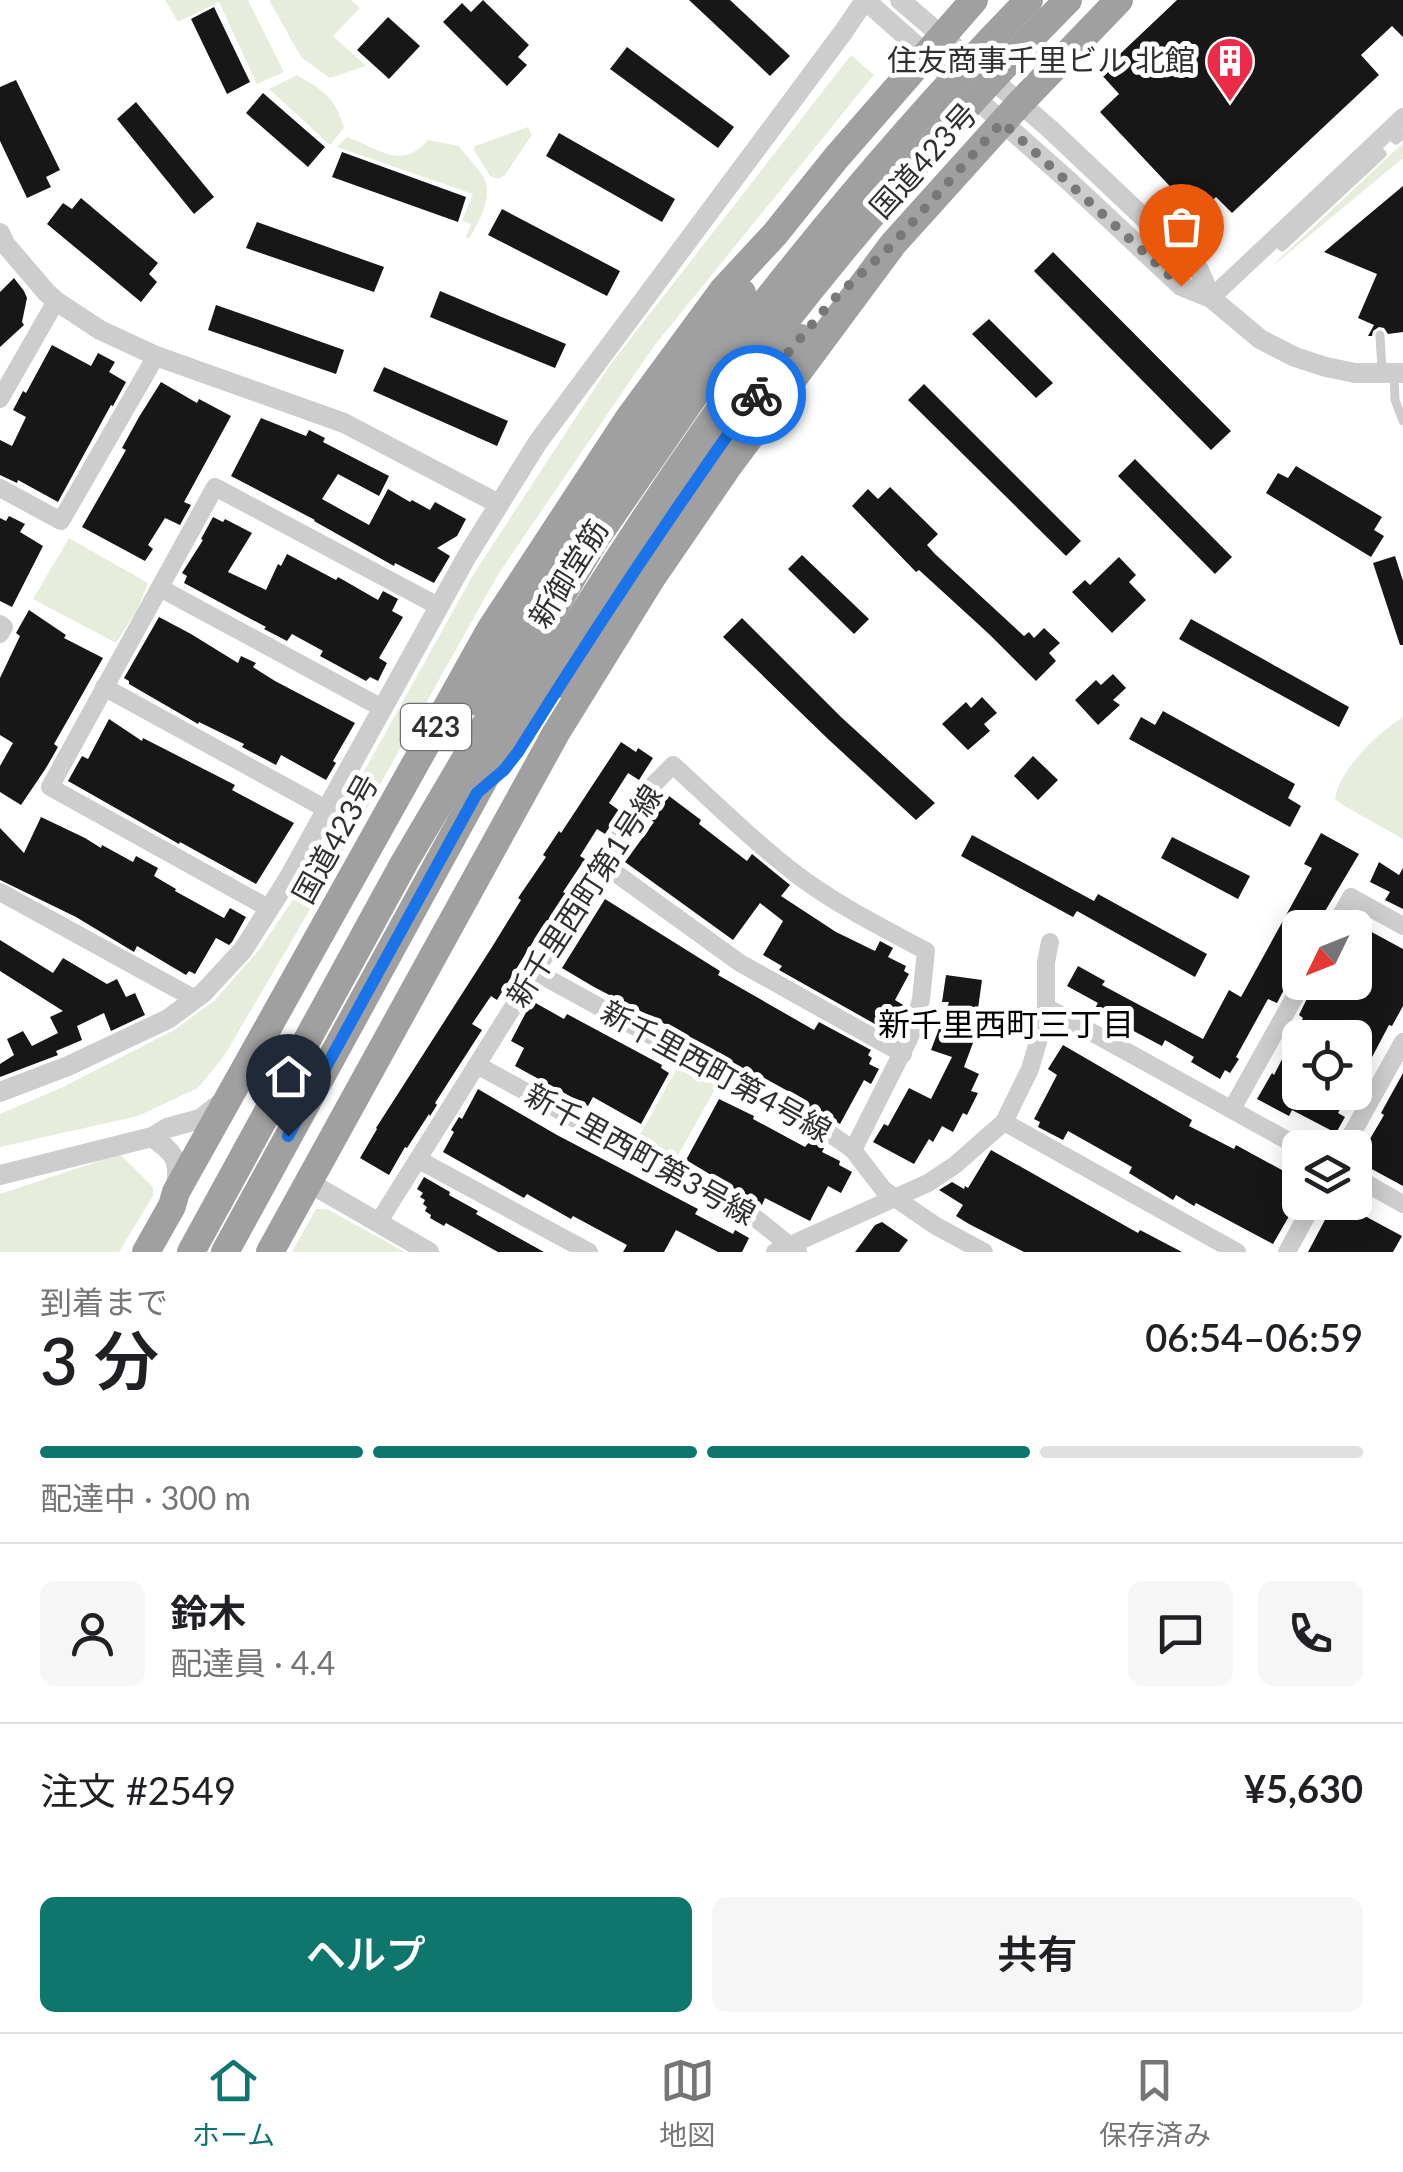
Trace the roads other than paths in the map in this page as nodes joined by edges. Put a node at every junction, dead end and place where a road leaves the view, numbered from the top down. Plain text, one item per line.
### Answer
1 (865, 0) edge
2 (900, 0) edge
3 (974, 0) edge
4 (1029, 0) edge
5 (1068, 0) edge
6 (1118, 0) edge
7 (934, 45) junction
8 (1011, 113) junction
9 (1403, 118) edge
10 (1388, 137) edge
11 (0, 233) edge
12 (775, 234) junction
13 (893, 244) junction
14 (1211, 298) junction
15 (56, 301) junction
16 (760, 331) junction
17 (1380, 335) dead end
18 (156, 356) junction
19 (1393, 373) edge
20 (0, 399) edge
21 (1403, 420) edge
22 (0, 488) edge
23 (499, 504) junction
24 (160, 588) junction
25 (438, 606) junction
26 (0, 624) edge
27 (0, 634) edge
28 (104, 687) junction
29 (382, 708) junction
30 (466, 784) junction
31 (326, 809) junction
32 (604, 864) junction
33 (0, 892) edge
34 (270, 909) junction
35 (1344, 910) edge
36 (1403, 926) edge
37 (1050, 942) dead end
38 (536, 972) junction
39 (195, 999) junction
40 (1292, 1000) edge
41 (1046, 1006) junction
42 (1403, 1042) edge
43 (903, 1054) junction
44 (1398, 1063) edge
45 (477, 1065) junction
46 (0, 1092) edge
47 (229, 1096) junction
48 (1232, 1109) junction
49 (1004, 1122) junction
50 (1355, 1130) edge
51 (152, 1137) junction
52 (1282, 1137) edge
53 (853, 1150) junction
54 (419, 1160) junction
55 (0, 1175) edge
56 (308, 1182) junction
57 (1372, 1187) edge
58 (176, 1192) junction
59 (894, 1198) junction
60 (1403, 1204) edge
61 (1304, 1220) edge
62 (378, 1223) junction
63 (788, 1250) edge
64 (146, 1252) edge
65 (191, 1252) edge
66 (224, 1252) edge
67 (270, 1252) edge
68 (429, 1252) edge
69 (590, 1252) edge
70 (984, 1252) edge
71 (1237, 1252) edge
72 (1286, 1252) edge

1 - 7 street
1 - 23 street
2 - 7 street
3 - 7 highway, 国道423号 / 423
4 - 16 highway, 新御堂筋 / 423, bridge
5 - 16 highway, 新御堂筋 / 423, bridge
6 - 8 highway, 国道423号
7 - 8 street
7 - 12 highway, 国道423号 / 423
8 - 13 highway, 国道423号
8 - 14 street
9 - 10 street
10 - 14 street
11 - 15 street
12 - 30 highway
12 - 47 highway, 国道423号 / 423
13 - 30 highway
13 - 56 highway, 国道423号
14 - 19 street
15 - 18 street
15 - 20 street
16 - 30 highway, 新御堂筋 / 423
17 - 19 lane
18 - 22 street
18 - 23 street
19 - 21 lane
23 - 25 street
24 - 25 street
24 - 28 street
24 - 29 street
25 - 29 street
26 - 27 street
28 - 31 street
28 - 34 street
29 - 31 street
30 - 65 highway, 新御堂筋 / 423
30 - 66 highway, 新御堂筋 / 423
31 - 34 street
32 - 38 street, 新千里西町第1号線
32 - 43 street
32 - 43 street, 新千里西町第1号線
33 - 39 street
34 - 39 street
35 - 36 street
37 - 41 street
38 - 45 street, 新千里西町第1号線
38 - 53 street, 新千里西町第4号線
39 - 46 street
40 - 48 street
41 - 48 street
41 - 49 street
42 - 44 street
43 - 53 street, 新千里西町第1号線
44 - 50 street
45 - 54 street, 新千里西町第1号線
45 - 63 street, 新千里西町第3号線
47 - 51 street
47 - 58 highway, 国道423号 / 423
48 - 52 street
49 - 59 street
49 - 71 street
51 - 55 street
51 - 58 street
53 - 59 street, 新千里西町第4号線
54 - 62 street, 新千里西町第1号線
54 - 69 street
56 - 62 street
56 - 67 highway, 国道423号
57 - 60 street
58 - 64 highway, 国道423号 / 423
59 - 63 street
59 - 70 street, 新千里西町第4号線
61 - 72 street
62 - 68 street

